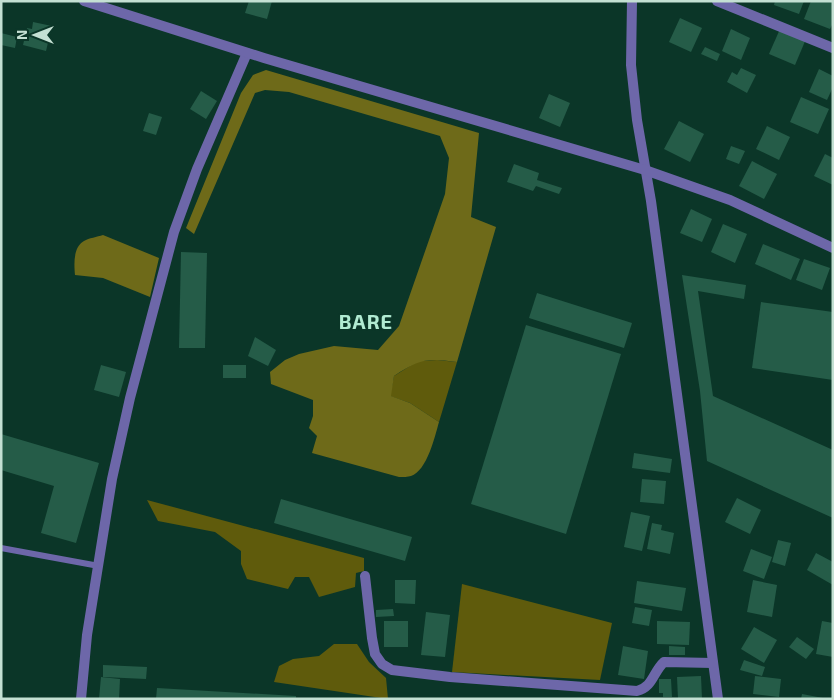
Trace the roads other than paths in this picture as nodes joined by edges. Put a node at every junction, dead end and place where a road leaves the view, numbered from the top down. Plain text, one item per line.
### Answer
1 (84, 1) edge
2 (632, 1) edge
3 (719, 2) edge
4 (103, 4) edge
5 (833, 48) edge
6 (247, 53) junction
7 (645, 170) junction
8 (833, 248) edge
9 (1, 548) edge
10 (99, 566) junction
11 (366, 576) dead end
12 (713, 662) junction
13 (646, 694) edge
14 (81, 699) edge
15 (718, 699) edge

1 - 4 street
2 - 7 street
3 - 5 street
4 - 6 street
6 - 7 street
6 - 10 street
7 - 8 street
7 - 12 street
9 - 10 lane
10 - 14 street
11 - 13 street
12 - 13 street
12 - 15 street

